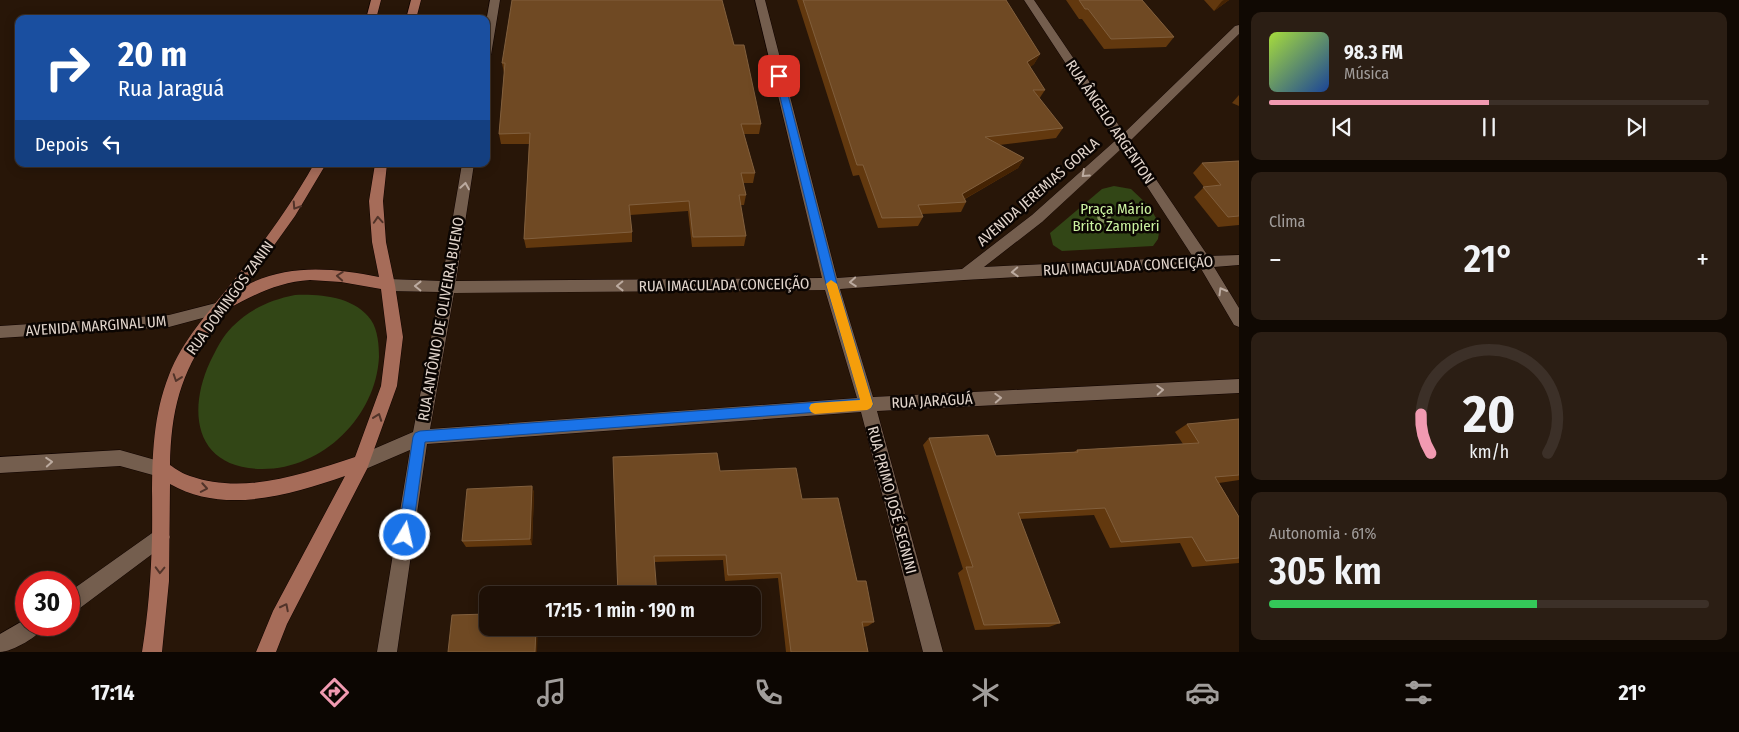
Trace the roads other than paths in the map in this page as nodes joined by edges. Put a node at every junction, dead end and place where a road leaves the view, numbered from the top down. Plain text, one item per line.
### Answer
1 (376, 0) edge
2 (416, 0) edge
3 (495, 0) edge
4 (760, 0) edge
5 (1029, 0) edge
6 (372, 15) edge
7 (412, 15) edge
8 (1239, 28) edge
9 (490, 31) edge
10 (1122, 141) junction
11 (318, 167) edge
12 (381, 167) edge
13 (468, 167) edge
14 (1239, 260) edge
15 (1204, 262) junction
16 (964, 274) junction
17 (831, 284) junction
18 (388, 285) junction
19 (448, 286) junction
20 (220, 308) junction
21 (1239, 321) edge
22 (0, 332) edge
23 (1239, 386) edge
24 (867, 404) junction
25 (420, 437) junction
26 (361, 463) junction
27 (0, 465) edge
28 (160, 468) junction
29 (161, 538) junction
30 (80, 596) edge
31 (15, 636) edge
32 (0, 645) edge
33 (152, 652) edge
34 (266, 652) edge
35 (387, 652) edge
36 (933, 652) edge

1 - 6 main road
2 - 7 main road
3 - 9 street
4 - 17 street, RUA PRIMO JOSÉ SEGNINI
5 - 10 street, RUA ÂNGELO ARGENTON
8 - 10 street, AVENIDA JEREMIAS GORLA
10 - 15 street, RUA ÂNGELO ARGENTON
10 -> 16 street, AVENIDA JEREMIAS GORLA
11 -> 20 main road, RUA DOMINGOS ZANIN
18 -> 12 main road
19 -> 13 street, RUA ANTÔNIO DE OLIVEIRA BUENO
14 - 15 street, RUA IMACULADA CONCEIÇÃO
15 -> 16 street, RUA IMACULADA CONCEIÇÃO
21 -> 15 street, RUA ÂNGELO ARGENTON
16 -> 17 street, RUA IMACULADA CONCEIÇÃO
17 -> 19 street, RUA IMACULADA CONCEIÇÃO
17 - 24 street, RUA PRIMO JOSÉ SEGNINI
19 -> 18 street, RUA IMACULADA CONCEIÇÃO
18 -> 20 main road
26 -> 18 main road
19 - 25 street, RUA ANTÔNIO DE OLIVEIRA BUENO
20 - 22 street, AVENIDA MARGINAL UM
20 -> 28 main road, RUA DOMINGOS ZANIN
24 -> 23 street, RUA JARAGUÁ
24 - 25 street, RUA JARAGUÁ
24 - 36 street, RUA PRIMO JOSÉ SEGNINI
25 - 26 street, RUA JARAGUÁ
25 - 35 street, RUA ANTÔNIO DE OLIVEIRA BUENO
28 -> 26 main road
34 -> 26 main road
27 -> 28 street
28 - 29 main road, RUA DOMINGOS ZANIN
29 - 30 street
29 -> 33 main road, RUA DOMINGOS ZANIN
31 - 32 street

